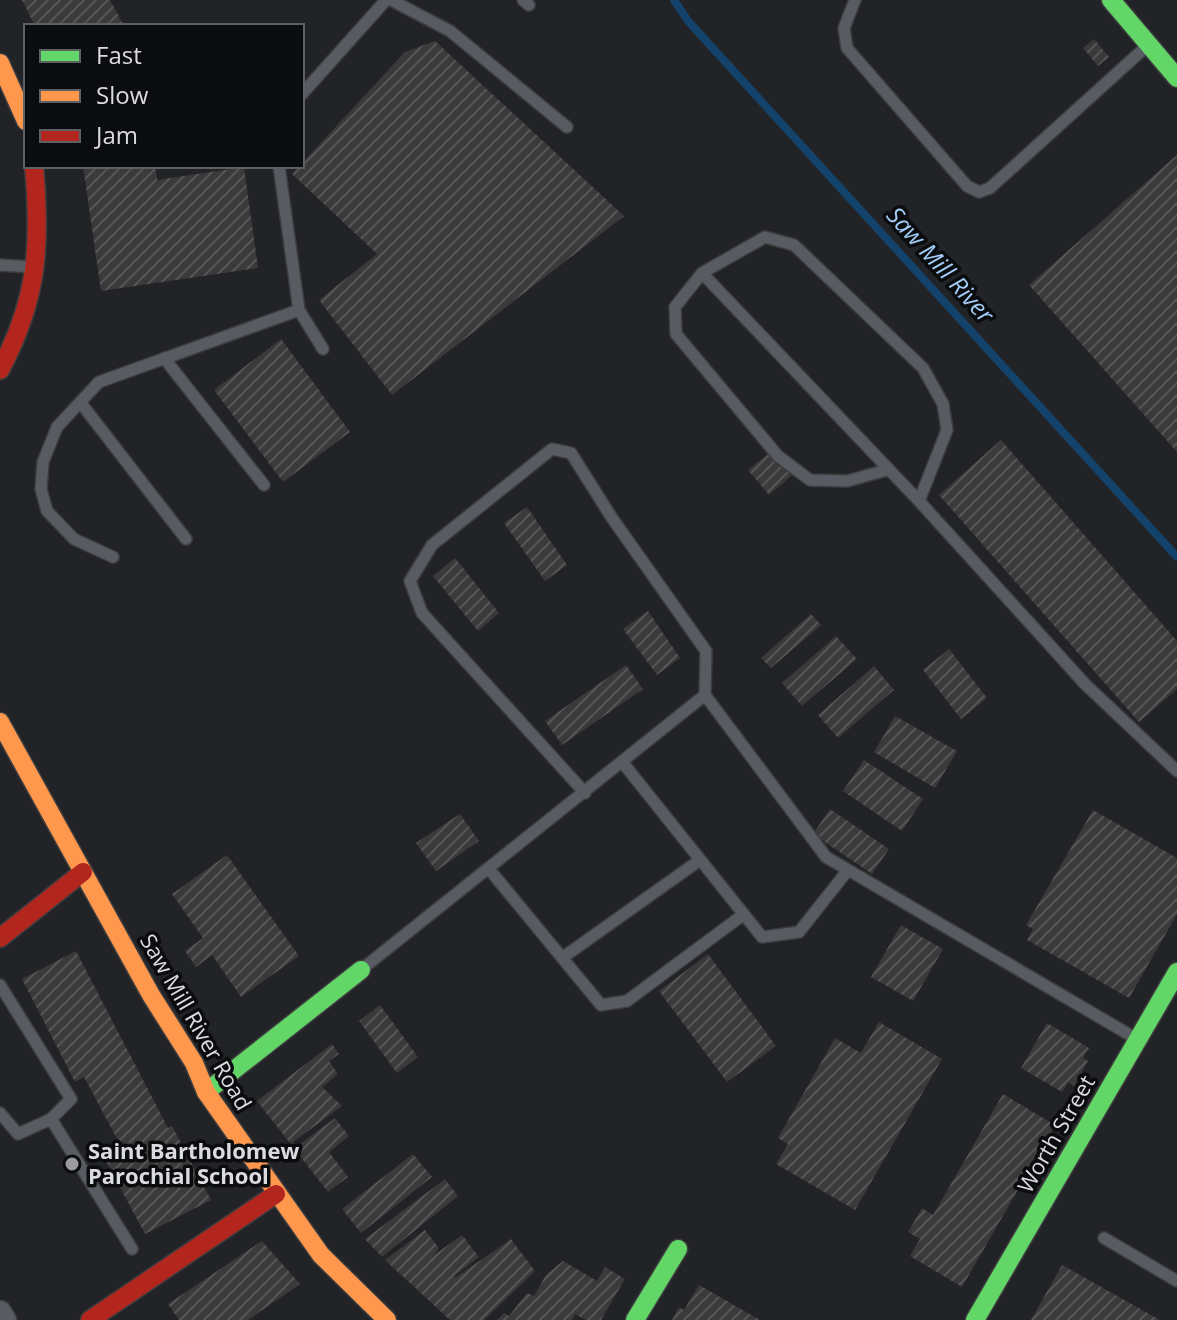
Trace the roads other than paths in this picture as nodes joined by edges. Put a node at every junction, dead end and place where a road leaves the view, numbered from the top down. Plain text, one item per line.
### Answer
1 (389, 0) edge
2 (855, 0) edge
3 (1111, 0) edge
4 (1149, 44) junction
5 (0, 63) edge
6 (1177, 78) edge
7 (304, 92) edge
8 (24, 117) edge
9 (567, 127) dead end
10 (34, 168) edge
11 (279, 168) edge
12 (0, 265) edge
13 (36, 268) junction
14 (702, 273) junction
15 (299, 310) junction
16 (323, 349) dead end
17 (164, 358) junction
18 (0, 370) edge
19 (80, 402) junction
20 (887, 470) junction
21 (264, 485) dead end
22 (919, 501) junction
23 (186, 539) dead end
24 (113, 557) dead end
25 (705, 695) junction
26 (1, 727) edge
27 (623, 763) junction
28 (1177, 771) edge
29 (585, 793) junction
30 (700, 860) junction
31 (489, 869) junction
32 (848, 870) junction
33 (83, 872) junction
34 (744, 914) junction
35 (3, 930) edge
36 (562, 958) junction
37 (361, 970) joint
38 (1177, 972) edge
39 (0, 985) edge
40 (1139, 1040) junction
41 (206, 1092) junction
42 (0, 1113) edge
43 (51, 1119) junction
44 (276, 1194) junction
45 (1104, 1238) dead end
46 (132, 1249) dead end
47 (678, 1249) dead end
48 (1177, 1281) edge
49 (0, 1312) edge
50 (5, 1320) edge
51 (90, 1320) edge
52 (387, 1320) edge
53 (635, 1320) edge
54 (975, 1320) edge

1 - 7 lane
1 - 9 lane
2 - 4 lane
3 - 4 main road
4 - 6 main road
5 - 8 main road
10 - 13 main road
11 - 15 lane
12 - 13 lane
13 - 18 main road
14 - 20 lane
14 - 20 lane
14 - 22 lane
15 - 16 lane
15 - 17 lane
17 - 19 lane
17 - 21 lane
19 - 23 lane
19 - 24 lane
20 - 22 lane
22 - 28 lane
25 - 27 lane
25 - 29 lane
25 - 32 lane
26 - 33 main road, Saw Mill River Road
27 - 29 lane
27 - 30 lane
29 - 31 lane
30 - 34 lane
30 - 36 lane
31 - 36 lane
31 - 37 lane
32 - 34 lane
32 - 40 lane
33 - 35 main road
33 - 41 main road, Saw Mill River Road
34 - 36 lane
37 - 41 main road
38 - 40 main road, Worth Street
39 - 43 lane
40 - 54 main road, Worth Street
41 - 44 main road, Saw Mill River Road
42 - 43 lane
43 - 46 lane
44 - 51 main road
44 - 52 main road, Saw Mill River Road
45 - 48 lane
47 - 53 main road
49 - 50 street

